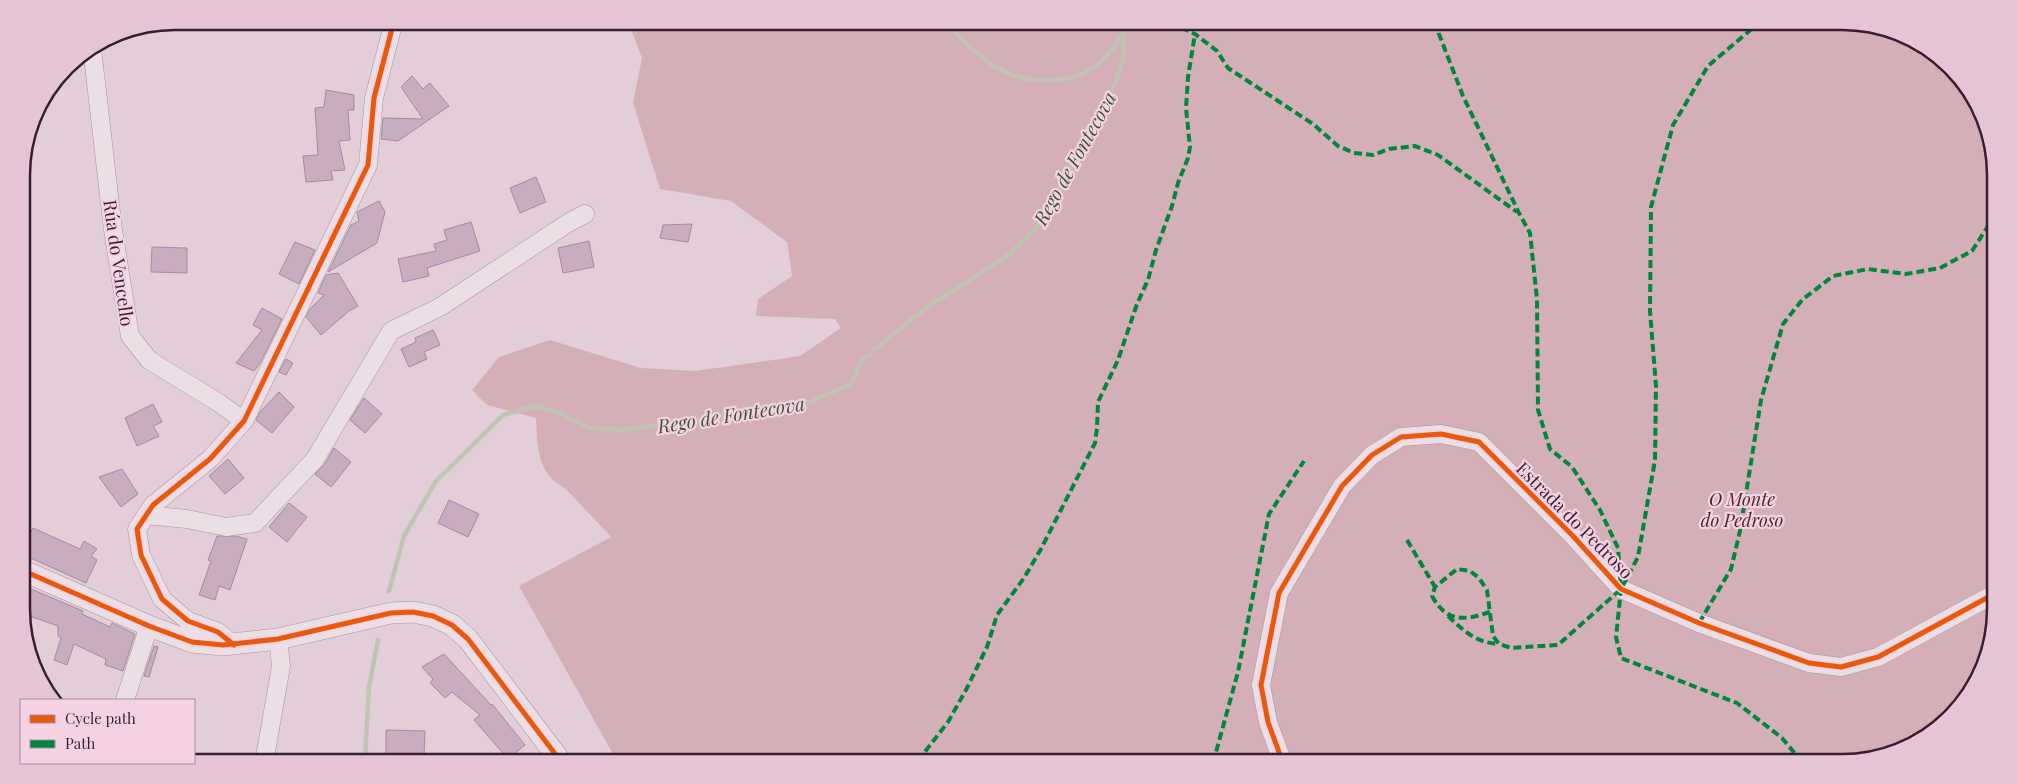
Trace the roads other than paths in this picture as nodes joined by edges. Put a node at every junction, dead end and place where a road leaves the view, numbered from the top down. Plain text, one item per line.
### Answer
1 (392, 30) edge
2 (93, 56) edge
3 (585, 214) dead end
4 (244, 421) junction
5 (146, 515) junction
6 (30, 573) edge
7 (1987, 598) edge
8 (149, 626) junction
9 (278, 639) junction
10 (234, 645) junction
11 (125, 699) edge
12 (266, 754) edge
13 (555, 754) edge
14 (1280, 754) edge

1 - 4 street
2 - 4 street, Rúa do Vencello
3 - 5 street
4 - 5 street
5 - 10 street
6 - 8 street
7 - 14 street, Estrada do Pedroso
8 - 10 street
8 - 11 street
9 - 10 street
9 - 12 street
9 - 13 street

